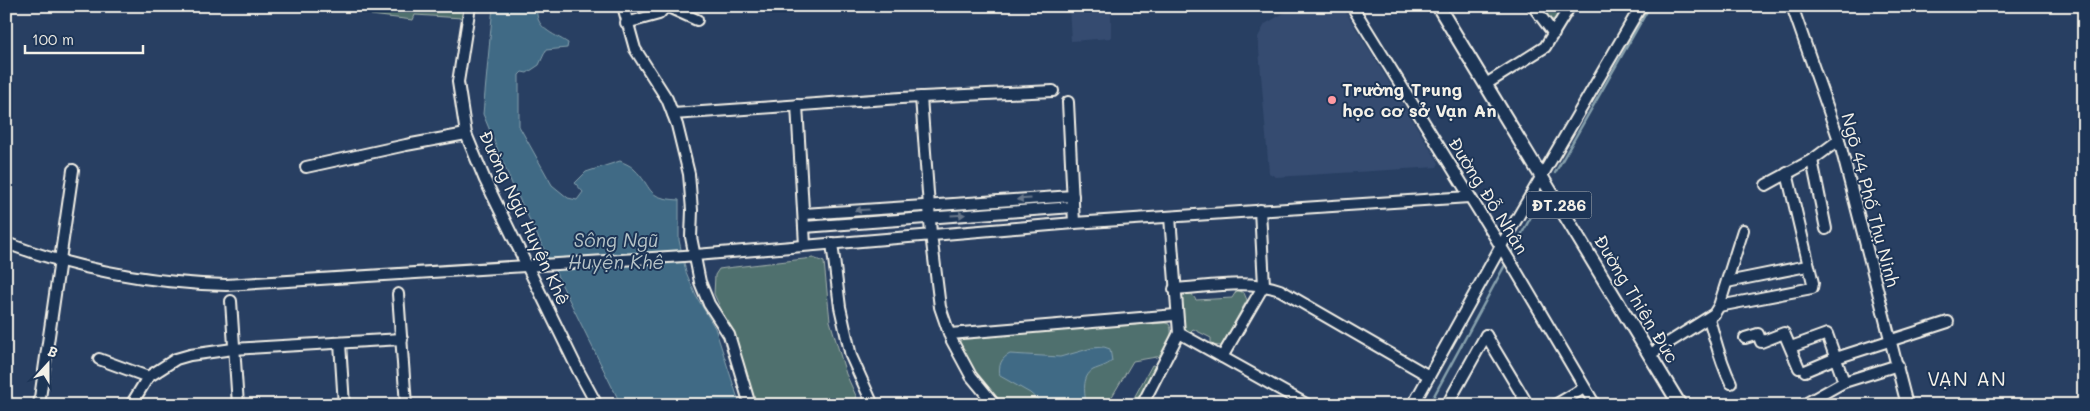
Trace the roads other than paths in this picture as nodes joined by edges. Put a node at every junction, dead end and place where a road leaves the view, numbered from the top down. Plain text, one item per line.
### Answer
1 (470, 6) edge
2 (623, 6) edge
3 (1352, 6) edge
4 (1438, 6) edge
5 (1533, 6) edge
6 (1570, 6) edge
7 (1641, 6) edge
8 (1792, 6) edge
9 (697, 20) dead end
10 (626, 23) junction
11 (1554, 34) junction
12 (1486, 84) junction
13 (1053, 91) dead end
14 (921, 97) junction
15 (1068, 102) dead end
16 (797, 105) junction
17 (673, 114) junction
18 (466, 134) junction
19 (1839, 140) junction
20 (1812, 160) junction
21 (306, 167) dead end
22 (73, 170) dead end
23 (1787, 173) junction
24 (1455, 174) junction
25 (1542, 177) junction
26 (1766, 185) dead end
27 (1469, 197) junction
28 (1444, 198) junction
29 (1073, 202) junction
30 (929, 206) junction
31 (1260, 210) junction
32 (804, 214) junction
33 (1170, 217) junction
34 (929, 218) junction
35 (1074, 223) junction
36 (804, 227) junction
37 (1826, 229) dead end
38 (1743, 230) dead end
39 (930, 234) junction
40 (832, 242) junction
41 (6, 243) edge
42 (805, 245) junction
43 (1501, 246) junction
44 (689, 255) junction
45 (59, 262) junction
46 (528, 266) junction
47 (1808, 266) junction
48 (1727, 282) junction
49 (1264, 285) junction
50 (1174, 289) junction
51 (398, 294) dead end
52 (231, 301) dead end
53 (1719, 306) junction
54 (1176, 315) junction
55 (1709, 319) junction
56 (1948, 322) dead end
57 (1179, 333) junction
58 (950, 334) junction
59 (1484, 338) junction
60 (1745, 338) dead end
61 (402, 339) junction
62 (1890, 342) junction
63 (340, 343) junction
64 (1791, 347) junction
65 (234, 349) junction
66 (1649, 355) junction
67 (1222, 357) junction
68 (1836, 358) junction
69 (99, 359) dead end
70 (1898, 365) junction
71 (1429, 376) junction
72 (148, 377) junction
73 (1844, 382) junction
74 (1731, 383) dead end
75 (1584, 388) junction
76 (1451, 403) edge
77 (344, 404) edge
78 (39, 405) edge
79 (131, 405) edge
80 (238, 405) edge
81 (323, 405) edge
82 (406, 405) edge
83 (598, 405) edge
84 (750, 405) edge
85 (873, 405) edge
86 (995, 405) edge
87 (1142, 405) edge
88 (1308, 405) edge
89 (1412, 405) edge
90 (1521, 405) edge
91 (1528, 405) edge
92 (1555, 405) edge
93 (1594, 405) edge
94 (1680, 405) edge
95 (1802, 405) edge
96 (1907, 405) edge

1 - 18 street, Đường Ngũ Huyện Khê
2 - 10 street
3 - 24 street, Đường Đỗ Nhân
4 - 12 main road, Đường Thiên Đức / ĐT.286
5 - 11 street
6 - 11 street
7 - 25 street
8 - 19 street, Ngõ 44 Phố Thụ Ninh
9 - 10 street
10 - 17 street
11 - 12 street
12 - 25 main road, Đường Thiên Đức / ĐT.286
13 - 14 street
14 - 16 street
14 - 30 street
15 - 29 street
16 - 17 street
16 - 32 street
17 - 44 street
18 - 21 street
18 - 46 street, Đường Ngũ Huyện Khê
19 - 20 street
19 - 62 street, Ngõ 44 Phố Thụ Ninh
20 - 23 street
20 - 37 street
22 - 45 street
23 - 26 street
23 - 47 street
24 - 27 street, Đường Đỗ Nhân
24 - 28 street
25 - 43 street
25 - 66 main road, Đường Thiên Đức / ĐT.286
27 - 28 street
27 - 43 street, Đường Đỗ Nhân
28 - 31 street
29 -> 30 street
34 -> 29 street
29 - 35 street
30 -> 32 street
30 - 34 street
31 - 33 street
31 - 49 street
32 - 36 street
33 - 35 street
33 - 50 street
34 - 36 street
34 - 39 street
35 - 39 street
36 - 42 street
38 - 48 street
39 - 40 street
39 - 58 street
40 - 42 street
40 - 85 street
41 - 45 street
42 - 44 street
43 - 71 street
43 - 75 street, Đường Đỗ Nhân
44 - 46 street
44 - 84 street
45 - 46 street
45 - 78 street
46 - 83 street, Đường Ngũ Huyện Khê
47 - 48 street
47 - 53 street
48 - 53 street
49 - 50 street
49 - 67 street
49 - 71 street
50 - 54 street
51 - 61 street
52 - 65 street
53 - 55 street
54 - 57 street
54 - 58 street
55 - 66 street
55 - 74 street
56 - 62 street
57 - 67 street
57 - 87 street
58 - 86 street
59 - 76 street
59 - 90 street
59 - 91 street
60 - 64 street
61 - 63 street
61 - 82 street
62 - 68 street
62 - 70 street, Ngõ 44 Phố Thụ Ninh
63 - 65 street
63 - 77 street
64 - 68 street
64 - 68 street
65 - 72 street
65 - 80 street
66 - 94 main road, Đường Thiên Đức / ĐT.286
67 - 88 street
68 - 73 street
69 - 72 street
70 - 73 street
70 - 96 street, Ngõ 44 Phố Thụ Ninh
71 - 89 street
72 - 79 street
73 - 95 street
75 - 92 street
75 - 93 street, Đường Đỗ Nhân
77 - 81 street

